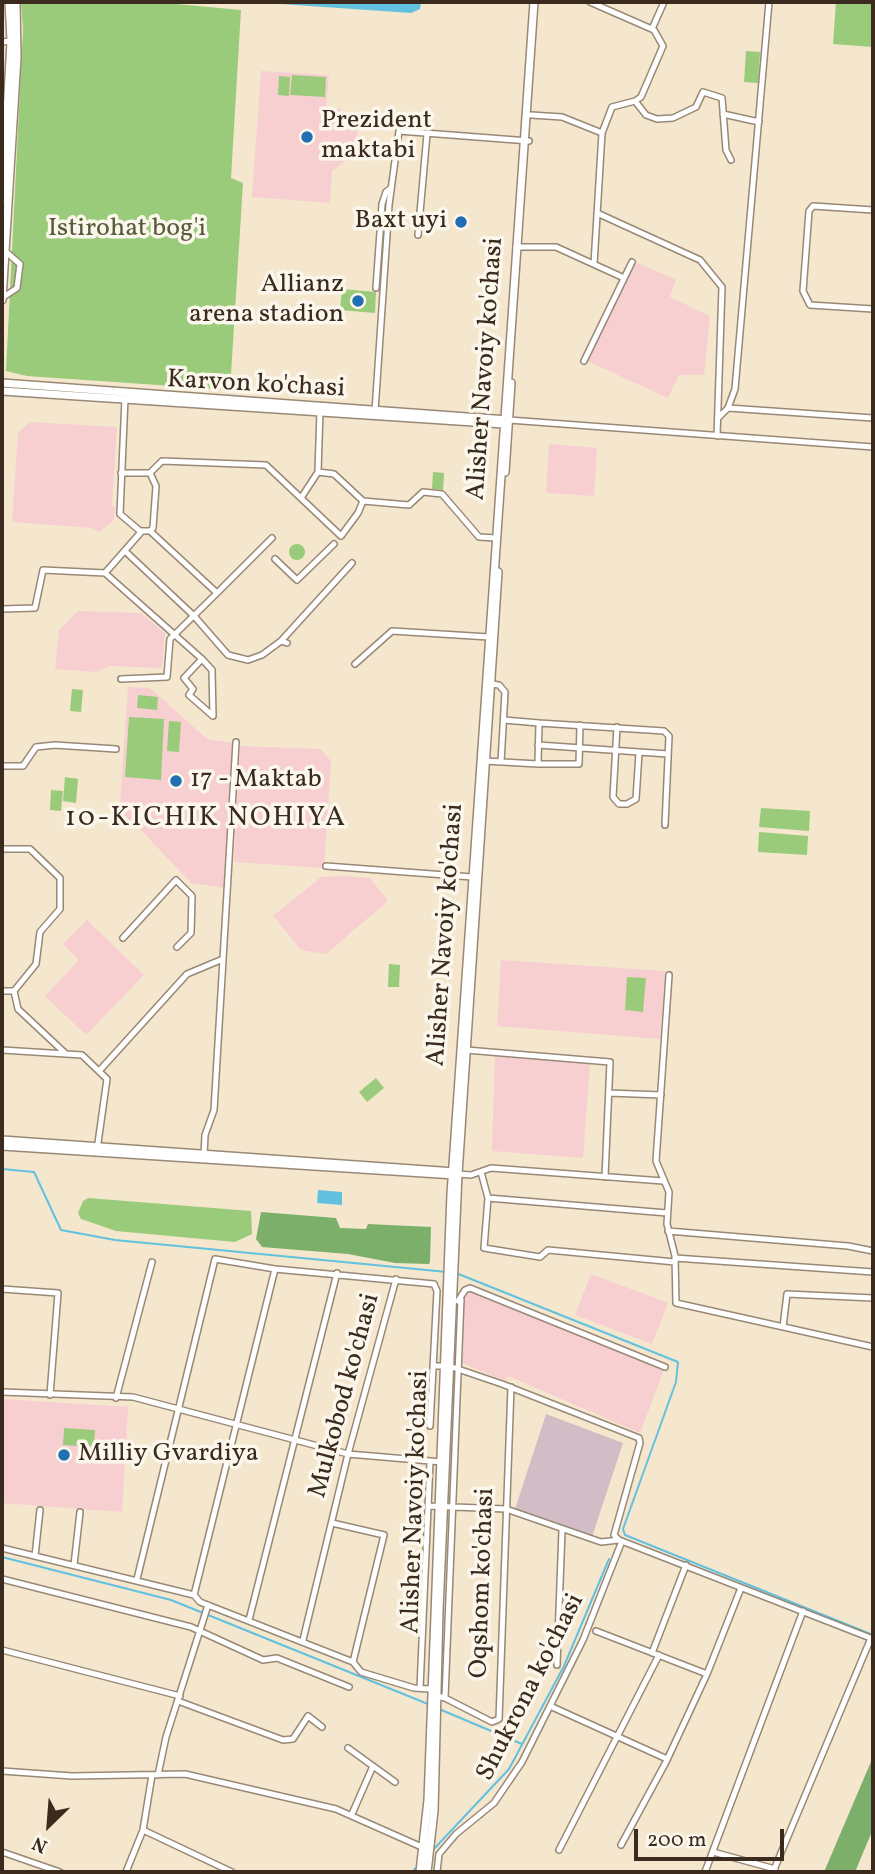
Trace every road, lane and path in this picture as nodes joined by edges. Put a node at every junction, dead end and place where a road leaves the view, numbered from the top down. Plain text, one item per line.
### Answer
1 (9, 2) edge
2 (16, 2) edge
3 (537, 2) edge
4 (590, 2) edge
5 (664, 2) edge
6 (769, 2) edge
7 (652, 29) junction
8 (6, 41) edge
9 (635, 101) junction
10 (723, 114) junction
11 (531, 115) junction
12 (759, 122) junction
13 (602, 133) junction
14 (427, 134) junction
15 (526, 141) junction
16 (3, 160) edge
17 (732, 160) dead end
18 (391, 188) junction
19 (2, 203) edge
20 (873, 211) edge
21 (597, 213) junction
22 (418, 235) dead end
23 (519, 247) junction
24 (5, 251) junction
25 (632, 262) dead end
26 (594, 264) junction
27 (624, 278) junction
28 (376, 288) dead end
29 (2, 299) edge
30 (873, 309) edge
31 (584, 361) dead end
32 (2, 383) edge
33 (2, 391) edge
34 (125, 396) junction
35 (321, 408) junction
36 (727, 408) junction
37 (375, 411) junction
38 (718, 418) junction
39 (873, 418) edge
40 (508, 422) junction
41 (717, 436) junction
42 (873, 447) edge
43 (318, 471) junction
44 (121, 473) junction
45 (150, 473) junction
46 (301, 498) junction
47 (363, 501) junction
48 (142, 531) junction
49 (150, 531) junction
50 (272, 538) dead end
51 (496, 538) junction
52 (334, 544) dead end
53 (125, 551) junction
54 (275, 559) dead end
55 (352, 564) dead end
56 (106, 573) junction
57 (217, 593) junction
58 (2, 609) edge
59 (194, 617) junction
60 (176, 634) junction
61 (489, 637) junction
62 (202, 659) junction
63 (355, 664) dead end
64 (167, 677) junction
65 (184, 678) junction
66 (121, 679) dead end
67 (491, 684) junction
68 (503, 720) junction
69 (539, 723) junction
70 (580, 725) junction
71 (617, 727) junction
72 (236, 742) dead end
73 (538, 745) junction
74 (116, 749) dead end
75 (580, 749) junction
76 (616, 751) junction
77 (639, 753) junction
78 (668, 754) junction
79 (485, 761) junction
80 (501, 762) junction
81 (538, 764) junction
82 (2, 766) edge
83 (480, 804) junction
84 (664, 825) dead end
85 (2, 849) edge
86 (326, 866) dead end
87 (472, 877) junction
88 (123, 939) dead end
89 (470, 944) junction
90 (177, 947) dead end
91 (223, 959) junction
92 (669, 975) dead end
93 (2, 991) edge
94 (14, 991) junction
95 (2, 1050) edge
96 (467, 1050) junction
97 (66, 1054) junction
98 (100, 1070) junction
99 (609, 1093) junction
100 (661, 1095) junction
101 (2, 1140) edge
102 (2, 1146) edge
103 (97, 1149) junction
104 (454, 1151) junction
105 (204, 1157) junction
106 (437, 1172) junction
107 (481, 1172) junction
108 (454, 1173) junction
109 (605, 1177) junction
110 (663, 1181) junction
111 (451, 1191) junction
112 (488, 1198) junction
113 (667, 1213) junction
114 (668, 1231) junction
115 (873, 1251) edge
116 (675, 1260) junction
117 (152, 1262) dead end
118 (451, 1264) junction
119 (275, 1269) junction
120 (873, 1272) edge
121 (337, 1273) junction
122 (396, 1279) junction
123 (2, 1289) edge
124 (873, 1298) edge
125 (461, 1299) junction
126 (449, 1305) junction
127 (436, 1310) junction
128 (783, 1327) junction
129 (873, 1348) edge
130 (446, 1365) junction
131 (433, 1366) junction
132 (664, 1367) dead end
133 (459, 1370) junction
134 (511, 1387) junction
135 (2, 1392) edge
136 (50, 1395) junction
137 (116, 1398) junction
138 (177, 1407) junction
139 (236, 1422) junction
140 (430, 1426) dead end
141 (293, 1438) junction
142 (348, 1454) junction
143 (430, 1462) junction
144 (442, 1462) junction
145 (428, 1506) junction
146 (440, 1507) junction
147 (453, 1508) junction
148 (40, 1510) dead end
149 (506, 1510) junction
150 (80, 1512) dead end
151 (332, 1523) junction
152 (562, 1530) junction
153 (620, 1540) junction
154 (2, 1548) edge
155 (35, 1556) junction
156 (74, 1564) junction
157 (686, 1565) junction
158 (2, 1579) edge
159 (137, 1579) junction
160 (741, 1588) junction
161 (194, 1595) junction
162 (208, 1605) junction
163 (803, 1611) junction
164 (249, 1620) junction
165 (199, 1630) junction
166 (596, 1631) dead end
167 (872, 1639) edge
168 (303, 1640) junction
169 (2, 1650) edge
170 (652, 1653) junction
171 (659, 1655) junction
172 (353, 1662) junction
173 (557, 1665) dead end
174 (707, 1674) junction
175 (349, 1687) dead end
176 (420, 1688) junction
177 (432, 1694) junction
178 (445, 1698) junction
179 (179, 1699) junction
180 (550, 1706) junction
181 (322, 1727) dead end
182 (618, 1737) junction
183 (348, 1748) dead end
184 (667, 1759) junction
185 (373, 1766) junction
186 (2, 1771) edge
187 (155, 1775) junction
188 (395, 1782) dead end
189 (352, 1814) junction
190 (143, 1830) junction
191 (621, 1845) dead end
192 (559, 1850) dead end
193 (713, 1852) junction
194 (2, 1853) edge
195 (425, 1858) edge
196 (774, 1871) edge
197 (61, 1872) edge
198 (126, 1872) edge
199 (232, 1872) edge
200 (427, 1872) edge
201 (437, 1872) edge
202 (705, 1872) edge

1 - 8 main road
2 - 24 main road
3 - 11 main road, Alisher Navoiy ko'chasi
3 - 15 main road, Alisher Navoiy ko'chasi
4 - 7 street
5 - 7 street
6 - 12 street
7 - 9 street
8 - 16 main road
9 - 10 street
9 - 13 street
10 - 12 street
10 - 17 street
11 - 13 street
11 - 15 main road, Alisher Navoiy ko'chasi
12 - 36 street
13 - 21 street
14 - 15 street
14 - 18 street
14 - 22 street
15 - 23 main road, Alisher Navoiy ko'chasi
16 - 19 main road
18 - 28 street
18 - 37 street
20 - 30 street
21 - 26 street
21 - 38 street
23 - 26 street
23 - 40 main road, Alisher Navoiy ko'chasi
24 - 29 main road
24 - 29 street
25 - 27 street
26 - 27 street
27 - 31 street
32 - 34 main road
33 - 34 main road, Karvon ko'chasi
34 - 35 main road, Karvon ko'chasi
34 - 44 street
35 - 37 main road, Karvon ko'chasi
35 - 43 street
36 - 38 street
36 - 39 street
37 - 40 main road, Karvon ko'chasi
38 - 41 street
40 - 41 street
40 - 51 main road, Alisher Navoiy ko'chasi
40 - 67 main road, Alisher Navoiy ko'chasi
41 - 42 street
43 - 46 street
43 - 47 street
44 - 45 street
44 - 48 street
45 - 46 street
45 - 49 street
46 - 47 street
47 - 51 street, Alisher Navoiy ko'chasi
48 - 49 street
48 - 53 street
49 - 57 street
50 - 57 street
51 - 61 main road, Alisher Navoiy ko'chasi
52 - 54 street
53 - 56 street
53 - 59 street
55 - 59 street
56 - 58 street
56 - 60 street
57 - 59 street
59 - 60 street
60 - 62 street
60 - 64 street
61 - 63 street
61 - 83 main road, Alisher Navoiy ko'chasi
62 - 65 street
62 - 65 street
64 - 65 street
64 - 66 street
67 - 68 street
67 - 79 main road, Alisher Navoiy ko'chasi
68 - 69 street
68 - 80 street
69 - 70 street
69 - 73 street
70 - 71 street
70 - 75 street
71 - 76 street
71 - 78 street
72 - 91 street
73 - 75 street
73 - 81 street
74 - 82 street
75 - 76 street
75 - 81 street
76 - 77 street
76 - 77 street
77 - 78 street
78 - 84 street
79 - 80 street
79 - 83 main road, Alisher Navoiy ko'chasi
80 - 81 street
83 - 87 main road, Alisher Navoiy ko'chasi
83 - 89 main road, Alisher Navoiy ko'chasi
85 - 94 street
86 - 87 street
87 - 89 main road, Alisher Navoiy ko'chasi
88 - 90 street
89 - 96 main road, Alisher Navoiy ko'chasi
89 - 104 main road, Alisher Navoiy ko'chasi
91 - 98 street
91 - 105 street
92 - 100 street
93 - 94 street
94 - 97 street
95 - 97 street
96 - 99 street
96 - 108 main road, Alisher Navoiy ko'chasi
97 - 98 street
98 - 103 street
99 - 100 street
99 - 109 street
100 - 110 street
101 - 103 main road
102 - 103 main road
103 - 105 main road
104 - 106 main road
104 - 108 main road, Alisher Navoiy ko'chasi
105 - 106 main road
106 - 108 main road
106 - 111 main road
107 - 108 street
107 - 109 street
107 - 112 street
108 - 111 main road, Alisher Navoiy ko'chasi
108 - 118 main road, Alisher Navoiy ko'chasi
109 - 110 street
110 - 113 street
111 - 118 main road, Alisher Navoiy ko'chasi
112 - 113 street
112 - 116 street
113 - 114 street
114 - 115 street
114 - 116 street
116 - 120 street
116 - 128 street
117 - 137 street
118 - 126 main road, Alisher Navoiy ko'chasi
119 - 121 street
119 - 138 street
119 - 139 street
121 - 122 street
121 - 141 street, Mulkobod ko'chasi
122 - 127 street
122 - 142 street, Mulkobod ko'chasi
123 - 136 street
124 - 128 street
125 - 126 street
125 - 132 street
125 - 133 street
126 - 127 street
126 - 130 main road, Alisher Navoiy ko'chasi
127 - 131 street
128 - 129 street
130 - 131 street
130 - 133 street
130 - 144 main road, Alisher Navoiy ko'chasi
131 - 140 street
133 - 134 street
133 - 147 street
134 - 149 street, Oqshom ko'chasi
134 - 153 street, Shukrona ko'chasi
135 - 136 street
136 - 137 street
137 - 138 street
138 - 139 street
138 - 159 street
139 - 141 street
139 - 161 street
141 - 142 street
141 - 164 street, Mulkobod ko'chasi
142 - 143 street
142 - 151 street, Mulkobod ko'chasi
143 - 144 street
143 - 145 street
144 - 146 main road, Alisher Navoiy ko'chasi
145 - 146 street
145 - 176 street
146 - 147 street
146 - 177 main road, Alisher Navoiy ko'chasi
147 - 149 street
147 - 178 street
148 - 155 street
149 - 152 street
149 - 178 street, Oqshom ko'chasi
150 - 156 street
151 - 168 street, Mulkobod ko'chasi
151 - 172 street, Mulkobod ko'chasi
152 - 153 street
152 - 173 street, Shukrona ko'chasi
153 - 157 street
153 - 180 street, Shukrona ko'chasi
154 - 155 street
155 - 156 street
156 - 159 street
157 - 160 street
157 - 170 street
158 - 165 street
159 - 161 street
160 - 163 street
160 - 174 street
161 - 162 street
162 - 164 street
162 - 165 street
163 - 167 street
163 - 193 street
164 - 168 street
165 - 175 street
165 - 179 street
166 - 170 street
167 - 196 street
168 - 172 street
169 - 179 street
170 - 171 street
171 - 174 street
171 - 182 street
172 - 176 street
174 - 184 street
176 - 177 street
177 - 178 street
177 - 195 main road, Alisher Navoiy ko'chasi
179 - 181 street
179 - 187 street
180 - 182 street
180 - 201 street, Shukrona ko'chasi
182 - 184 street
182 - 192 street
183 - 185 street
184 - 191 street
185 - 188 street
185 - 189 street
186 - 187 street
187 - 189 street
187 - 190 street
189 - 195 street
190 - 198 street
190 - 199 street
193 - 196 street
193 - 202 street
194 - 197 street
195 - 200 main road, Alisher Navoiy ko'chasi

